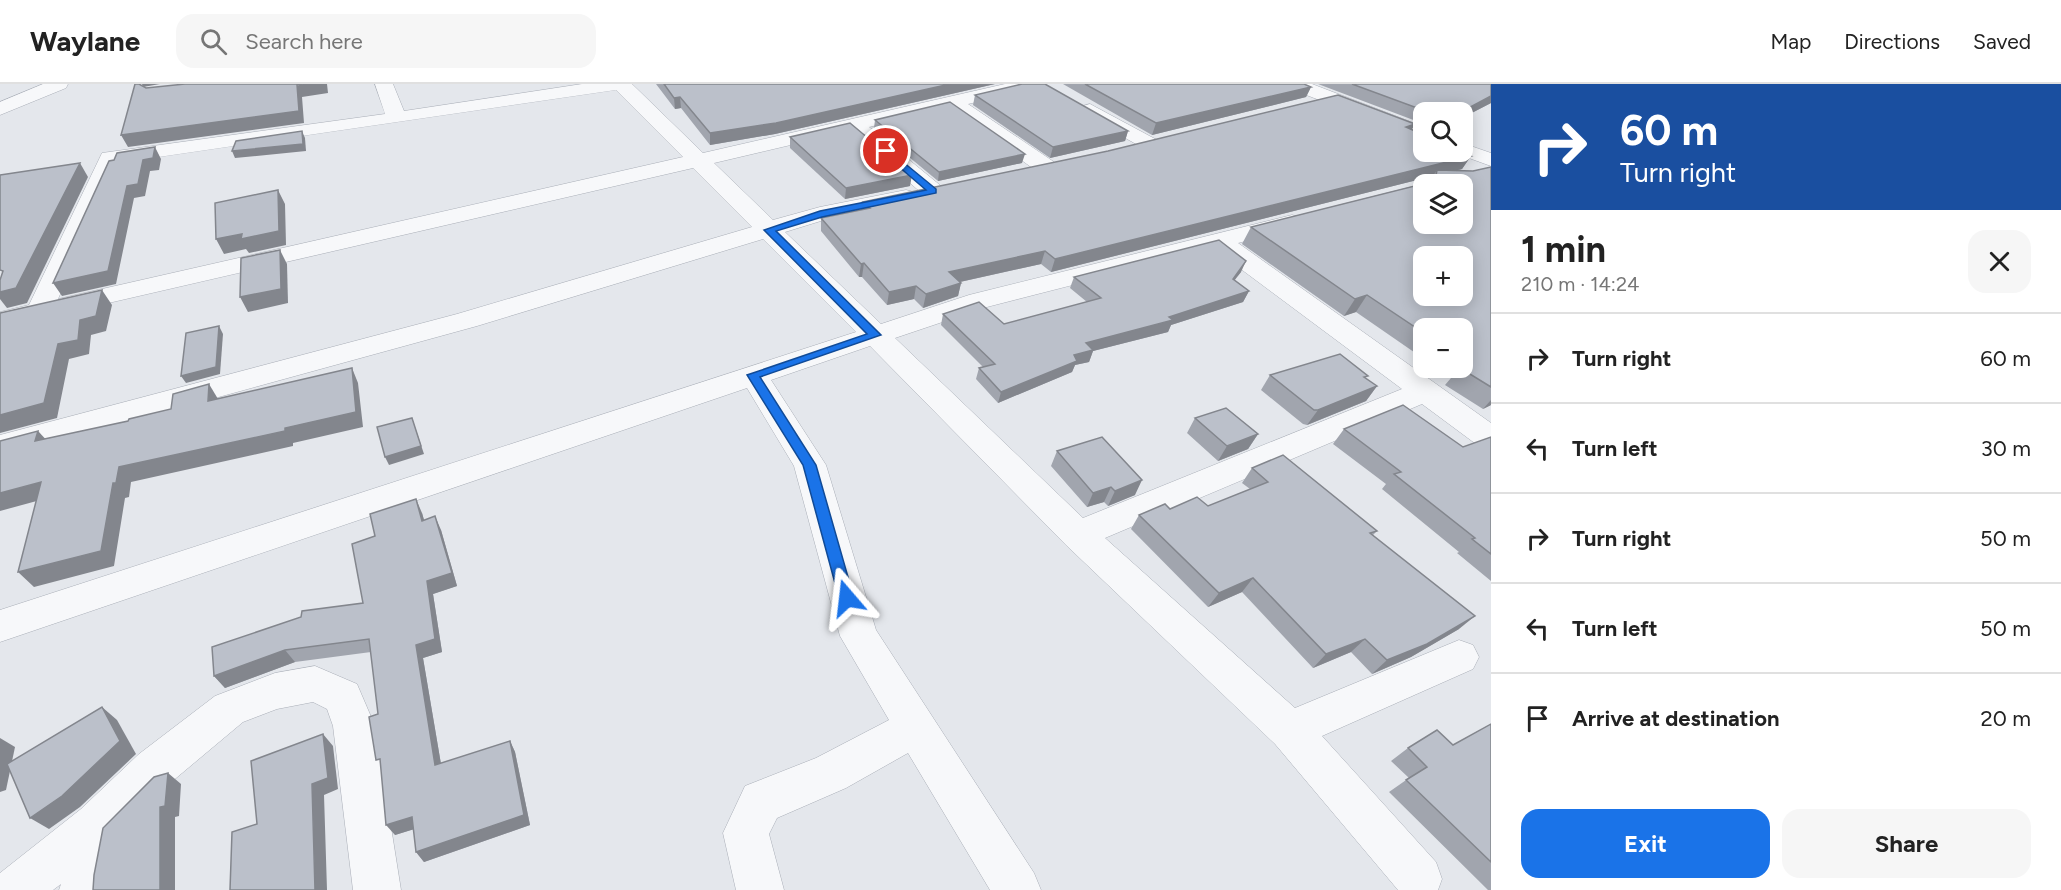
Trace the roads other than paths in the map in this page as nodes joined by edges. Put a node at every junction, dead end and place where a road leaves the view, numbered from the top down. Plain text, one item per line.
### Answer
1 (59, 84) edge
2 (384, 84) edge
3 (620, 84) edge
4 (1030, 84) edge
5 (1296, 96) edge
6 (1073, 100) edge
7 (953, 102) junction
8 (0, 109) edge
9 (397, 118) junction
10 (855, 125) junction
11 (1413, 130) edge
12 (1112, 153) edge
13 (1473, 153) edge
14 (1491, 160) edge
15 (699, 161) junction
16 (1012, 174) edge
17 (1321, 214) edge
18 (769, 230) junction
19 (1218, 240) junction
20 (40, 310) junction
21 (0, 320) edge
22 (875, 335) junction
23 (753, 375) junction
24 (1425, 391) junction
25 (1484, 427) edge
26 (0, 446) edge
27 (1078, 535) junction
28 (0, 626) edge
29 (1459, 657) dead end
30 (916, 727) junction
31 (1290, 730) junction
32 (96, 825) junction
33 (1419, 879) dead end
34 (16, 890) edge
35 (82, 890) edge
36 (377, 890) edge
37 (760, 890) edge
38 (1017, 890) edge

1 - 8 street
2 - 9 street
3 - 9 street
3 - 15 street
4 - 7 street
5 - 11 street
6 - 12 street
7 - 10 street
7 - 16 street
9 - 20 street
10 - 15 street
10 - 18 street
13 - 14 street
15 - 18 street
15 - 20 street
17 - 19 street
18 - 22 street
18 - 26 street
19 - 22 street
19 - 24 street
20 - 21 street
22 - 23 street
22 - 27 street
23 - 28 street
23 - 30 street
24 - 25 street
24 - 27 street
27 - 31 street
29 - 31 street
30 - 37 street
30 - 38 street
31 - 33 street
32 - 34 street
32 - 35 street
32 - 36 street

